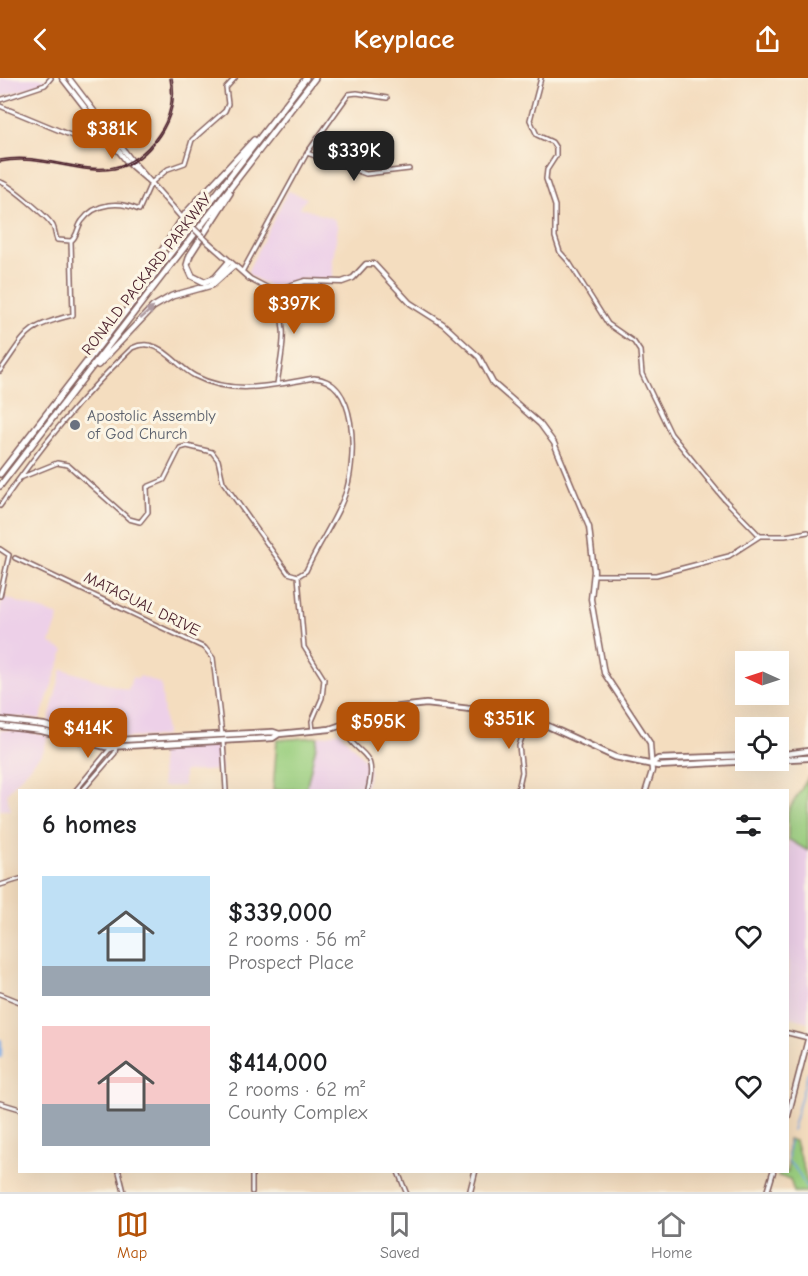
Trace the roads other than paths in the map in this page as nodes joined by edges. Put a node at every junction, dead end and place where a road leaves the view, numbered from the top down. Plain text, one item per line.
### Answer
1 (51, 78) edge
2 (62, 78) edge
3 (69, 78) edge
4 (235, 78) edge
5 (306, 78) edge
6 (315, 78) edge
7 (541, 78) edge
8 (387, 98) dead end
9 (0, 100) edge
10 (0, 106) edge
11 (270, 125) junction
12 (102, 128) junction
13 (306, 153) junction
14 (251, 161) junction
15 (409, 169) dead end
16 (0, 182) edge
17 (152, 183) junction
18 (184, 220) junction
19 (71, 241) junction
20 (231, 264) junction
21 (242, 272) junction
22 (273, 291) junction
23 (104, 339) junction
24 (0, 371) edge
25 (277, 384) junction
26 (78, 385) junction
27 (0, 474) edge
28 (20, 478) junction
29 (0, 488) edge
30 (0, 506) edge
31 (808, 532) edge
32 (760, 536) junction
33 (0, 549) edge
34 (15, 558) dead end
35 (594, 575) junction
36 (298, 576) junction
37 (0, 596) edge
38 (529, 717) junction
39 (0, 720) edge
40 (343, 725) junction
41 (0, 726) edge
42 (313, 732) junction
43 (222, 738) junction
44 (115, 745) junction
45 (808, 751) edge
46 (789, 754) edge
47 (789, 758) edge
48 (808, 758) edge
49 (735, 759) edge
50 (652, 763) junction
51 (77, 789) edge
52 (84, 789) edge
53 (226, 789) edge
54 (368, 789) edge
55 (518, 789) edge
56 (646, 789) edge
57 (18, 880) edge
58 (0, 885) edge
59 (0, 994) edge
60 (18, 1001) edge
61 (789, 1033) edge
62 (808, 1039) edge
63 (0, 1103) edge
64 (18, 1108) edge
65 (789, 1112) edge
66 (119, 1173) edge
67 (252, 1173) edge
68 (398, 1173) edge
69 (475, 1173) edge
70 (773, 1173) edge
71 (124, 1192) edge
72 (252, 1192) edge
73 (406, 1192) edge
74 (470, 1192) edge
75 (767, 1192) edge

1 - 9 street
2 - 12 main road
3 - 17 main road
4 - 17 street
5 - 11 highway, RONALD PACKARD PARKWAY
6 - 14 highway, RONALD PACKARD PARKWAY
7 - 32 street
8 - 13 street
10 - 12 street
11 - 18 highway
11 - 23 highway, RONALD PACKARD PARKWAY
12 - 17 main road
13 - 15 street
13 - 21 street
14 - 20 highway
14 - 26 highway, RONALD PACKARD PARKWAY
16 - 19 street
17 - 18 main road
17 - 19 street
18 - 20 main road, bridge
18 - 23 highway
19 - 24 street
20 - 21 main road
26 -> 20 highway
21 - 22 main road
22 - 25 street
22 - 35 main road
23 - 27 highway, RONALD PACKARD PARKWAY
25 - 28 street
25 - 36 street
26 - 29 highway, RONALD PACKARD PARKWAY
28 - 30 street
28 - 36 street
31 - 32 street
32 - 35 street
33 - 37 street
34 - 43 street, MATAGUAL DRIVE
35 - 50 main road
36 - 42 street
38 - 40 main road
38 - 50 main road
38 - 55 street
39 - 44 main road
40 - 42 main road
40 - 54 street
41 - 44 main road
42 - 43 main road
43 - 44 main road
43 - 53 street, MATAGUAL DRIVE
44 - 51 street
44 - 52 street
45 - 46 main road
47 - 48 main road
49 - 50 main road
50 - 56 main road
57 - 58 street
59 - 60 street
61 - 62 street
62 - 65 main road
63 - 64 street
66 - 71 street
67 - 72 street
68 - 73 street
69 - 74 main road
70 - 75 main road

